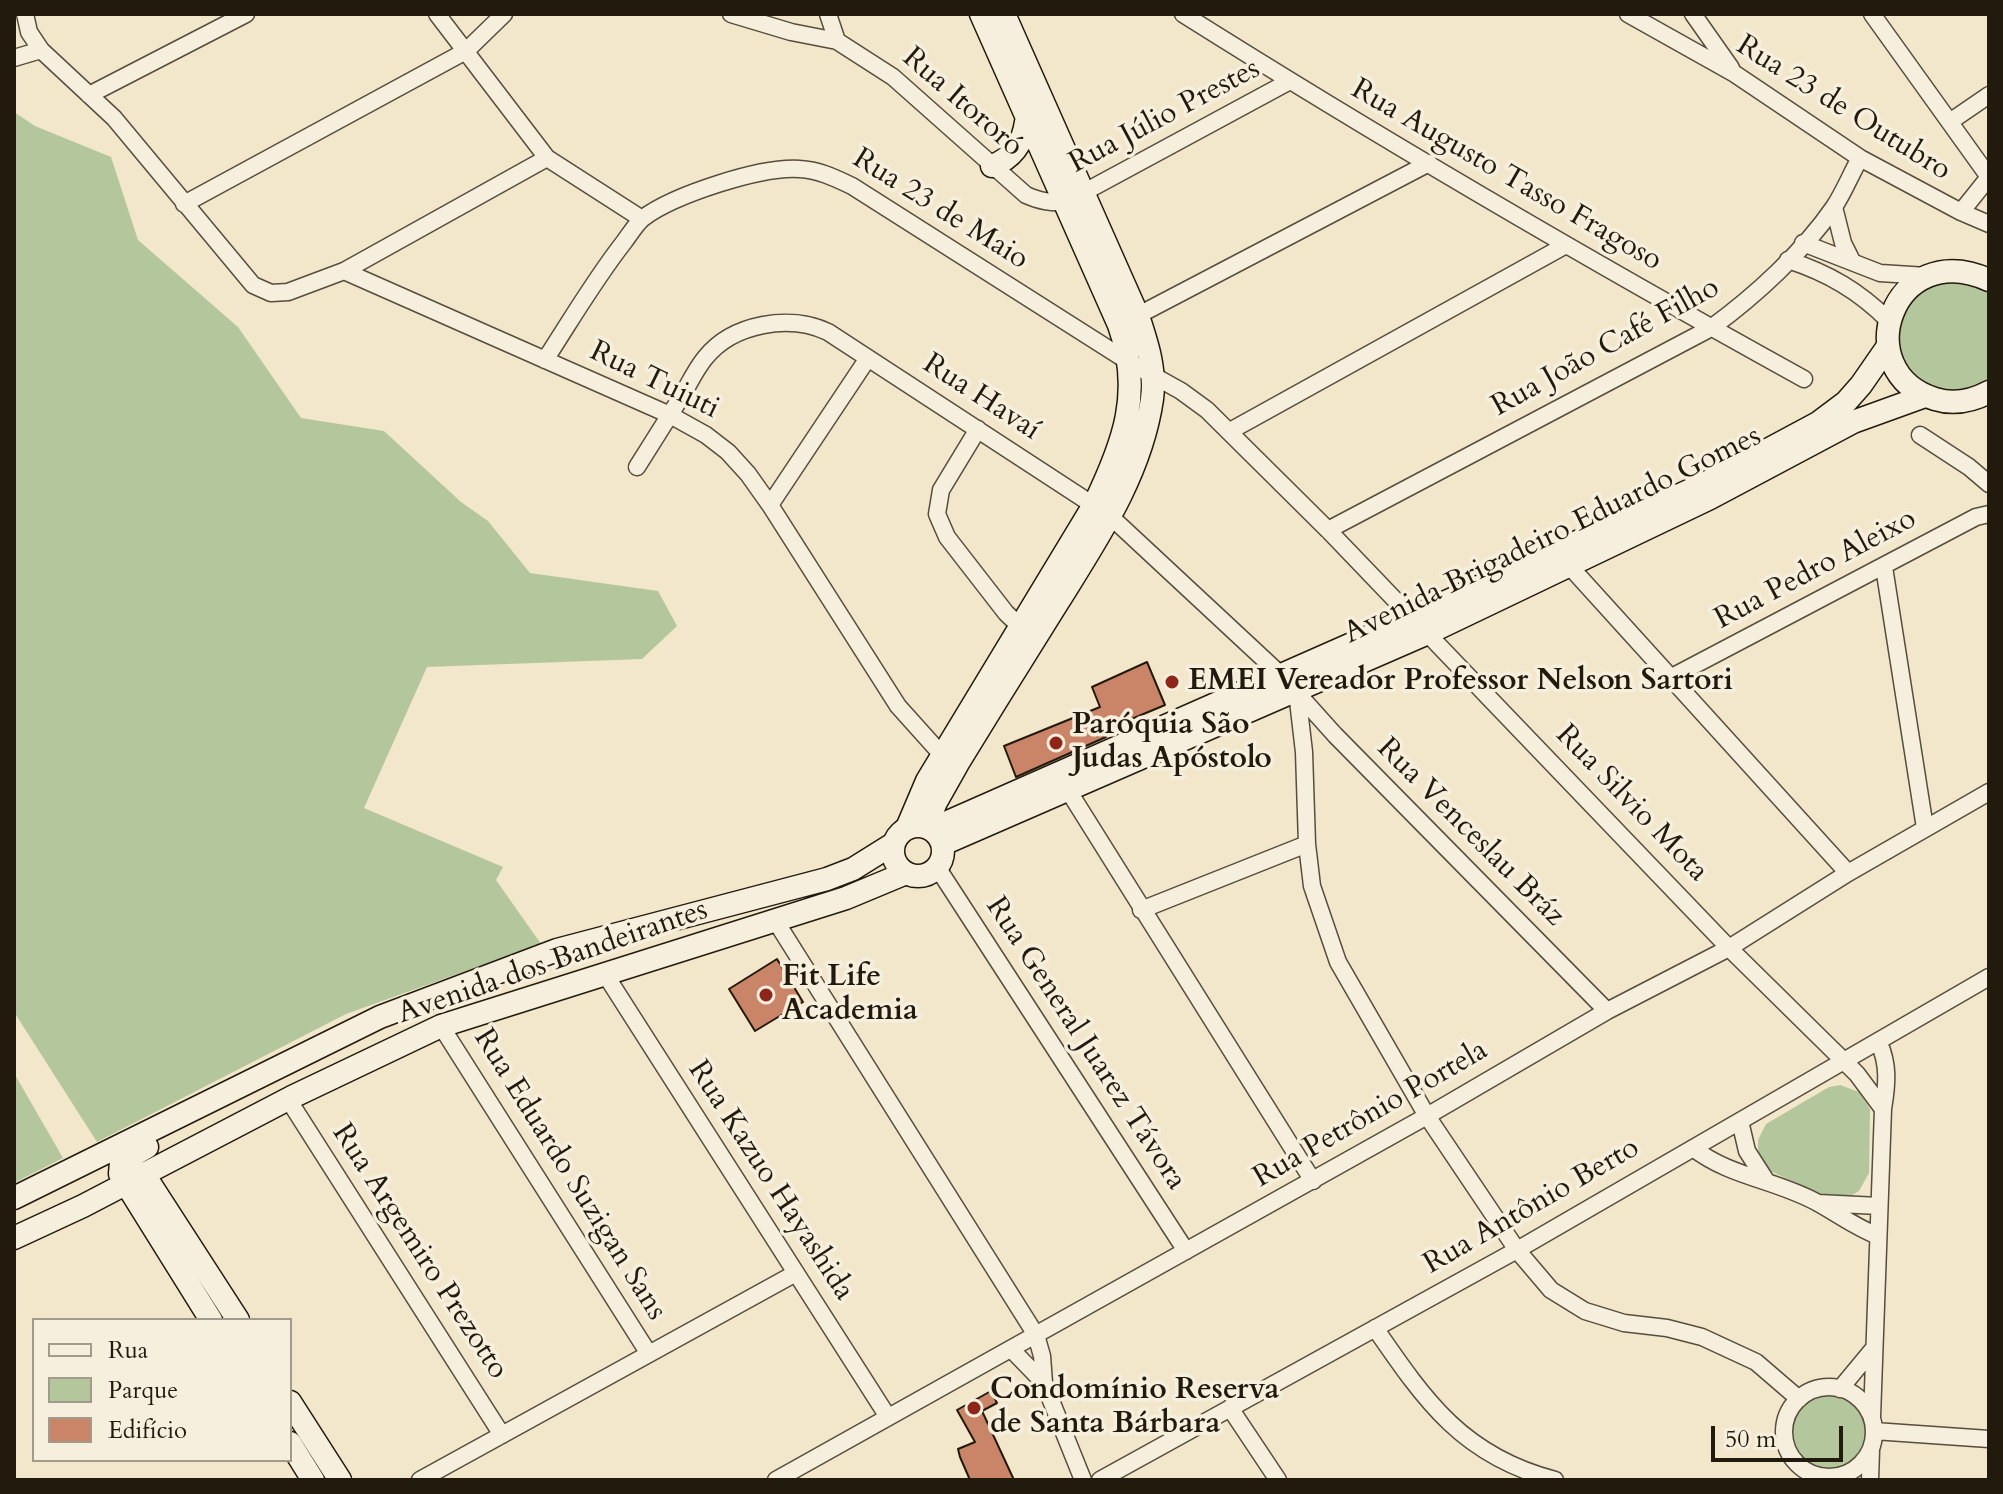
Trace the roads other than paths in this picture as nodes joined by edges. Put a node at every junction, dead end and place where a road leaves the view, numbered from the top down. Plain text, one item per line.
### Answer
1 (25, 14) edge
2 (246, 14) edge
3 (437, 14) edge
4 (504, 14) edge
5 (731, 14) edge
6 (828, 14) edge
7 (981, 14) edge
8 (1004, 14) edge
9 (1183, 14) edge
10 (1693, 14) edge
11 (1872, 14) edge
12 (1633, 15) edge
13 (837, 41) junction
14 (41, 50) junction
15 (466, 51) junction
16 (14, 58) edge
17 (1735, 74) junction
18 (1290, 81) junction
19 (89, 95) junction
20 (1989, 95) edge
21 (1951, 121) junction
22 (1026, 122) junction
23 (547, 158) junction
24 (1860, 158) junction
25 (1429, 163) junction
26 (992, 166) junction
27 (1075, 197) junction
28 (184, 204) junction
29 (1834, 207) junction
30 (1961, 212) junction
31 (642, 219) junction
32 (1989, 224) edge
33 (1803, 243) junction
34 (1566, 245) junction
35 (1788, 260) junction
36 (1852, 261) junction
37 (344, 271) junction
38 (1927, 276) junction
39 (1989, 280) edge
40 (1128, 320) junction
41 (1889, 321) junction
42 (1711, 328) junction
43 (1888, 346) junction
44 (868, 358) junction
45 (545, 360) junction
46 (1129, 362) junction
47 (1153, 374) junction
48 (1804, 379) dead end
49 (1989, 392) edge
50 (1925, 396) junction
51 (670, 415) junction
52 (978, 429) junction
53 (1230, 431) junction
54 (1920, 435) dead end
55 (637, 467) dead end
56 (1989, 484) edge
57 (770, 505) junction
58 (1102, 510) junction
59 (1989, 514) edge
60 (1328, 530) junction
61 (1564, 560) junction
62 (1884, 567) junction
63 (1420, 625) junction
64 (1028, 634) junction
65 (1670, 678) junction
66 (1290, 683) junction
67 (1335, 735) junction
68 (1304, 752) junction
69 (942, 755) junction
70 (1063, 782) junction
71 (1989, 792) edge
72 (1925, 828) junction
73 (920, 834) junction
74 (1307, 844) junction
75 (937, 867) junction
76 (906, 873) junction
77 (1848, 873) junction
78 (1141, 910) junction
79 (775, 920) junction
80 (1729, 948) junction
81 (605, 974) junction
82 (1989, 977) edge
83 (1607, 1011) junction
84 (441, 1026) junction
85 (1879, 1043) junction
86 (1844, 1063) junction
87 (249, 1083) junction
88 (288, 1099) junction
89 (1883, 1109) junction
90 (1427, 1116) junction
91 (1740, 1121) junction
92 (1693, 1148) junction
93 (134, 1178) junction
94 (1765, 1179) junction
95 (1313, 1181) junction
96 (14, 1198) edge
97 (1818, 1203) junction
98 (1879, 1206) junction
99 (1878, 1236) junction
100 (14, 1238) edge
101 (1517, 1250) junction
102 (1186, 1251) junction
103 (796, 1273) junction
104 (210, 1318) edge
105 (237, 1318) edge
106 (1375, 1328) junction
107 (1036, 1335) junction
108 (1874, 1348) junction
109 (1011, 1349) junction
110 (649, 1354) junction
111 (1044, 1383) junction
112 (1840, 1389) junction
113 (1799, 1399) junction
114 (292, 1405) edge
115 (1230, 1408) junction
116 (888, 1417) junction
117 (1873, 1424) junction
118 (502, 1435) junction
119 (1989, 1439) edge
120 (292, 1446) edge
121 (1871, 1449) junction
122 (1805, 1471) junction
123 (1841, 1478) edge
124 (313, 1480) edge
125 (340, 1480) edge
126 (420, 1480) edge
127 (776, 1480) edge
128 (1083, 1480) edge
129 (1100, 1480) edge
130 (1278, 1480) edge
131 (1555, 1480) edge
132 (1789, 1480) edge
133 (1870, 1480) edge

1 - 14 street
2 - 19 street
3 - 15 street
4 - 15 street
5 - 13 street, Rua Itororó
6 - 13 street
7 - 22 main road
8 - 27 main road
9 - 18 street, Rua Augusto Tasso Fragoso
10 - 17 street
11 - 21 street
12 - 17 street, Rua 23 de Outubro
13 - 26 street, Rua Itororó
14 - 16 street
14 - 19 street
15 - 23 street
15 - 28 street
17 - 24 street, Rua 23 de Outubro
18 - 25 street, Rua Augusto Tasso Fragoso
18 - 27 street, Rua Júlio Prestes
19 - 28 street
20 - 21 street
21 - 30 street
22 - 26 main road
22 - 27 main road
23 - 31 street
23 - 37 street
24 - 29 street, Rua João Café Filho
24 - 30 street, Rua 23 de Outubro
25 - 34 street, Rua Augusto Tasso Fragoso
25 - 40 street
26 - 27 street, Rua Itororó
27 - 40 main road
28 - 37 street
29 - 33 street, Rua João Café Filho
29 - 36 street
30 - 32 street, Rua 23 de Outubro
31 - 45 street, Rua 23 de Maio
31 - 46 street, Rua 23 de Maio
33 - 35 street, Rua João Café Filho
33 - 36 street
34 - 42 street, Rua Augusto Tasso Fragoso
34 - 53 street
35 - 41 street
35 - 42 street, Rua João Café Filho
36 - 38 street
37 - 45 street, Rua Tuiuti
38 - 39 main road
38 - 41 main road
40 - 46 main road
40 - 47 main road
41 - 43 main road
42 - 48 street, Rua Augusto Tasso Fragoso
42 - 60 street, Rua João Café Filho
43 - 50 main road
43 - 61 main road, Avenida Brigadeiro Eduardo Gomes
44 - 51 street, Rua Havaí
44 - 52 street, Rua Havaí
44 - 57 street
45 - 51 street, Rua Tuiuti
46 - 47 street, Rua Silvio Mota
46 - 58 main road
47 - 53 street, Rua Silvio Mota
47 - 58 main road
49 - 50 main road
50 - 61 main road, Avenida Brigadeiro Eduardo Gomes
51 - 55 street, Rua Havaí
51 - 57 street, Rua Tuiuti
52 - 58 street, Rua Havaí
52 - 64 street
53 - 60 street, Rua Silvio Mota
54 - 56 street
57 - 69 street, Rua Tuiuti
58 - 64 main road
58 - 66 street, Rua Havaí
59 - 62 street, Rua Pedro Aleixo
60 - 63 street, Rua Silvio Mota
61 - 63 main road, Avenida Brigadeiro Eduardo Gomes
61 - 65 street
62 - 65 street, Rua Pedro Aleixo
62 - 72 street
63 - 66 main road, Avenida Brigadeiro Eduardo Gomes
63 - 80 street, Rua Silvio Mota
64 - 69 main road
64 - 73 main road
65 - 77 street
66 - 67 street, Rua Venceslau Bráz
66 - 68 street
66 - 70 main road, Avenida Brigadeiro Eduardo Gomes
67 - 68 street
67 - 83 street, Rua Venceslau Bráz
68 - 74 street
69 - 73 main road
70 - 73 main road, Avenida Brigadeiro Eduardo Gomes
70 - 78 street
71 - 72 street, Rua Petrônio Portela
72 - 77 street, Rua Petrônio Portela
73 - 75 main road
73 - 76 main road
73 - 87 main road, Avenida dos Bandeirantes
74 - 78 street
74 - 90 street
75 - 76 main road, Avenida dos Bandeirantes
75 - 102 street, Rua General Juarez Távora
76 - 79 main road, Avenida dos Bandeirantes
77 - 80 street, Rua Petrônio Portela
78 - 95 street
79 - 81 main road, Avenida dos Bandeirantes
79 - 107 street
80 - 83 street, Rua Petrônio Portela
80 - 86 street, Rua Silvio Mota
81 - 84 main road, Avenida dos Bandeirantes
81 - 103 street, Rua Kazuo Hayashida
82 - 85 street, Rua Antônio Berto
83 - 90 street, Rua Petrônio Portela
84 - 88 main road, Avenida dos Bandeirantes
84 - 110 street, Rua Eduardo Suzigan Sans
85 - 86 street, Rua Antônio Berto
85 - 89 street
86 - 89 street, Rua Silvio Mota
86 - 91 street, Rua Antônio Berto
87 - 93 main road
87 - 96 main road, Avenida dos Bandeirantes
88 - 93 main road, Avenida dos Bandeirantes
88 - 118 street, Rua Argemiro Prezotto
89 - 98 street
90 - 95 street, Rua Petrônio Portela
90 - 101 street
91 - 92 street, Rua Antônio Berto
91 - 94 street
92 - 94 street
92 - 101 street, Rua Antônio Berto
93 - 100 main road, Avenida dos Bandeirantes
93 - 104 main road
93 - 105 main road
94 - 97 street
95 - 102 street, Rua Petrônio Portela
97 - 98 street
97 - 99 street
98 - 99 street
99 - 108 street
101 - 106 street, Rua Antônio Berto
101 - 113 street
102 - 107 street, Rua Petrônio Portela
103 - 110 street
103 - 116 street, Rua Kazuo Hayashida
106 - 115 street, Rua Antônio Berto
106 - 131 street
107 - 109 street, Rua Petrônio Portela
107 - 111 street
108 - 112 street
108 - 117 street
109 - 111 street
109 - 116 street, Rua Petrônio Portela
110 - 118 street
111 - 128 street
112 - 113 street
112 - 117 street
113 - 122 street
114 - 125 main road
115 - 129 street, Rua Antônio Berto
115 - 130 street
116 - 127 street, Rua Petrônio Portela
117 - 119 street
117 - 121 street
118 - 126 street
120 - 124 main road
121 - 123 street
121 - 133 street
122 - 123 street
122 - 132 street

